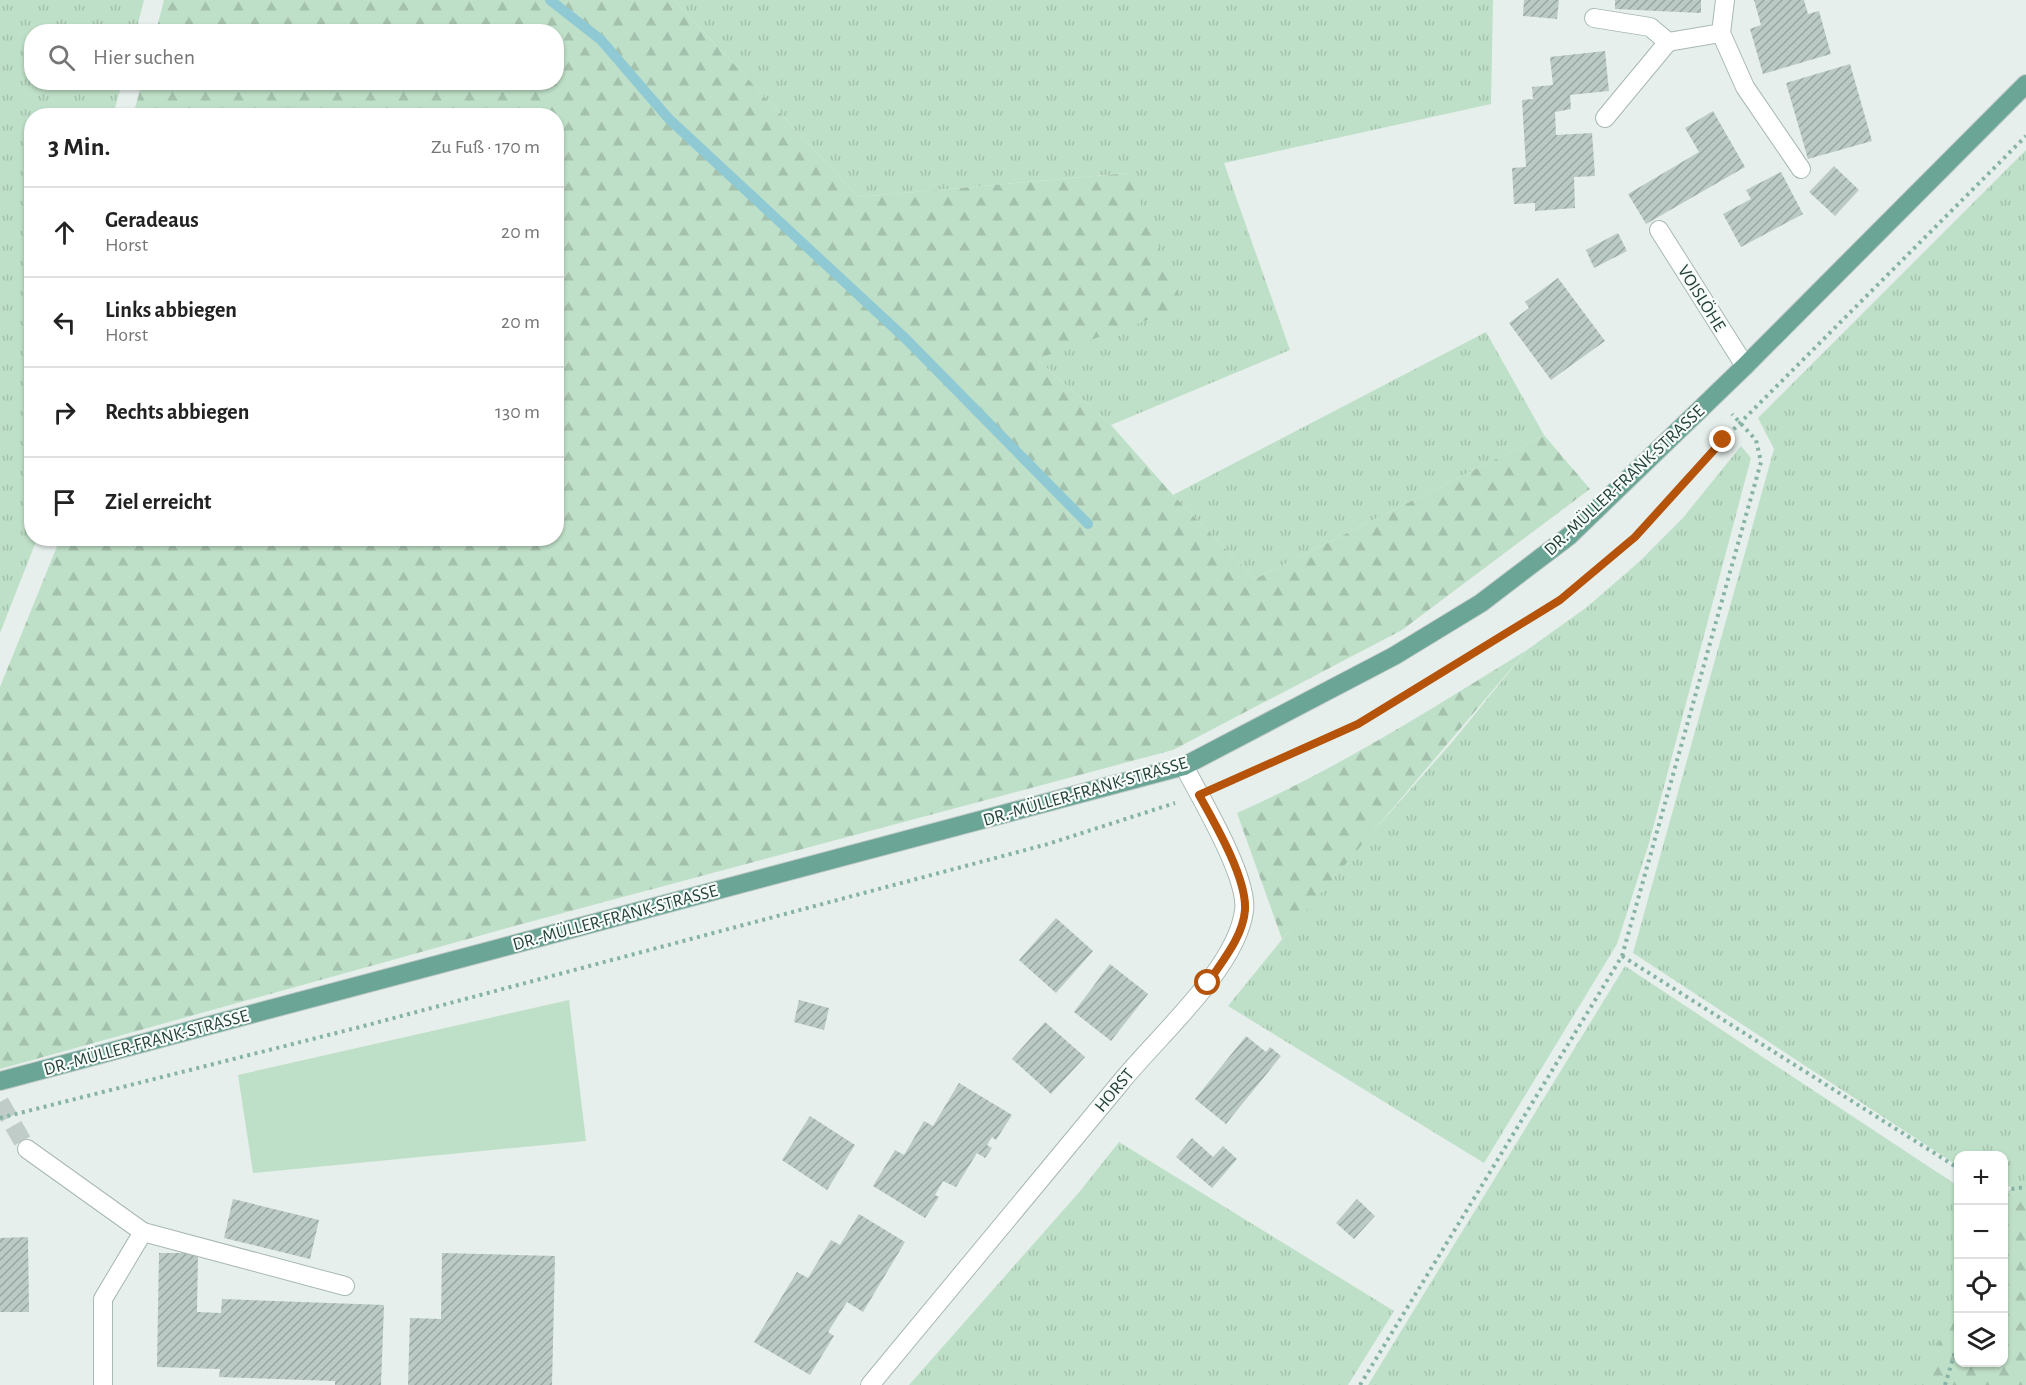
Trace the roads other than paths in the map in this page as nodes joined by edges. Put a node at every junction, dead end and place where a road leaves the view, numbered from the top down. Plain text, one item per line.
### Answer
1 (1725, 0) edge
2 (1594, 18) dead end
3 (1721, 33) junction
4 (1668, 42) junction
5 (2026, 84) edge
6 (1605, 118) dead end
7 (1801, 170) dead end
8 (1659, 230) dead end
9 (1745, 366) junction
10 (1184, 766) junction
11 (0, 1081) edge
12 (27, 1149) tunnel mouth
13 (142, 1232) junction
14 (345, 1286) dead end
15 (103, 1385) edge
16 (870, 1385) edge

1 - 3 street
2 - 4 street
3 - 4 street
3 - 7 street
4 - 6 street
5 - 9 main road, DR.-MÜLLER-FRANK-STRASSE
8 - 9 street, VOISLÖHE
9 - 10 main road, DR.-MÜLLER-FRANK-STRASSE
10 - 11 main road, DR.-MÜLLER-FRANK-STRASSE
10 - 16 street, HORST
12 - 13 street
13 - 14 street
13 - 15 street

